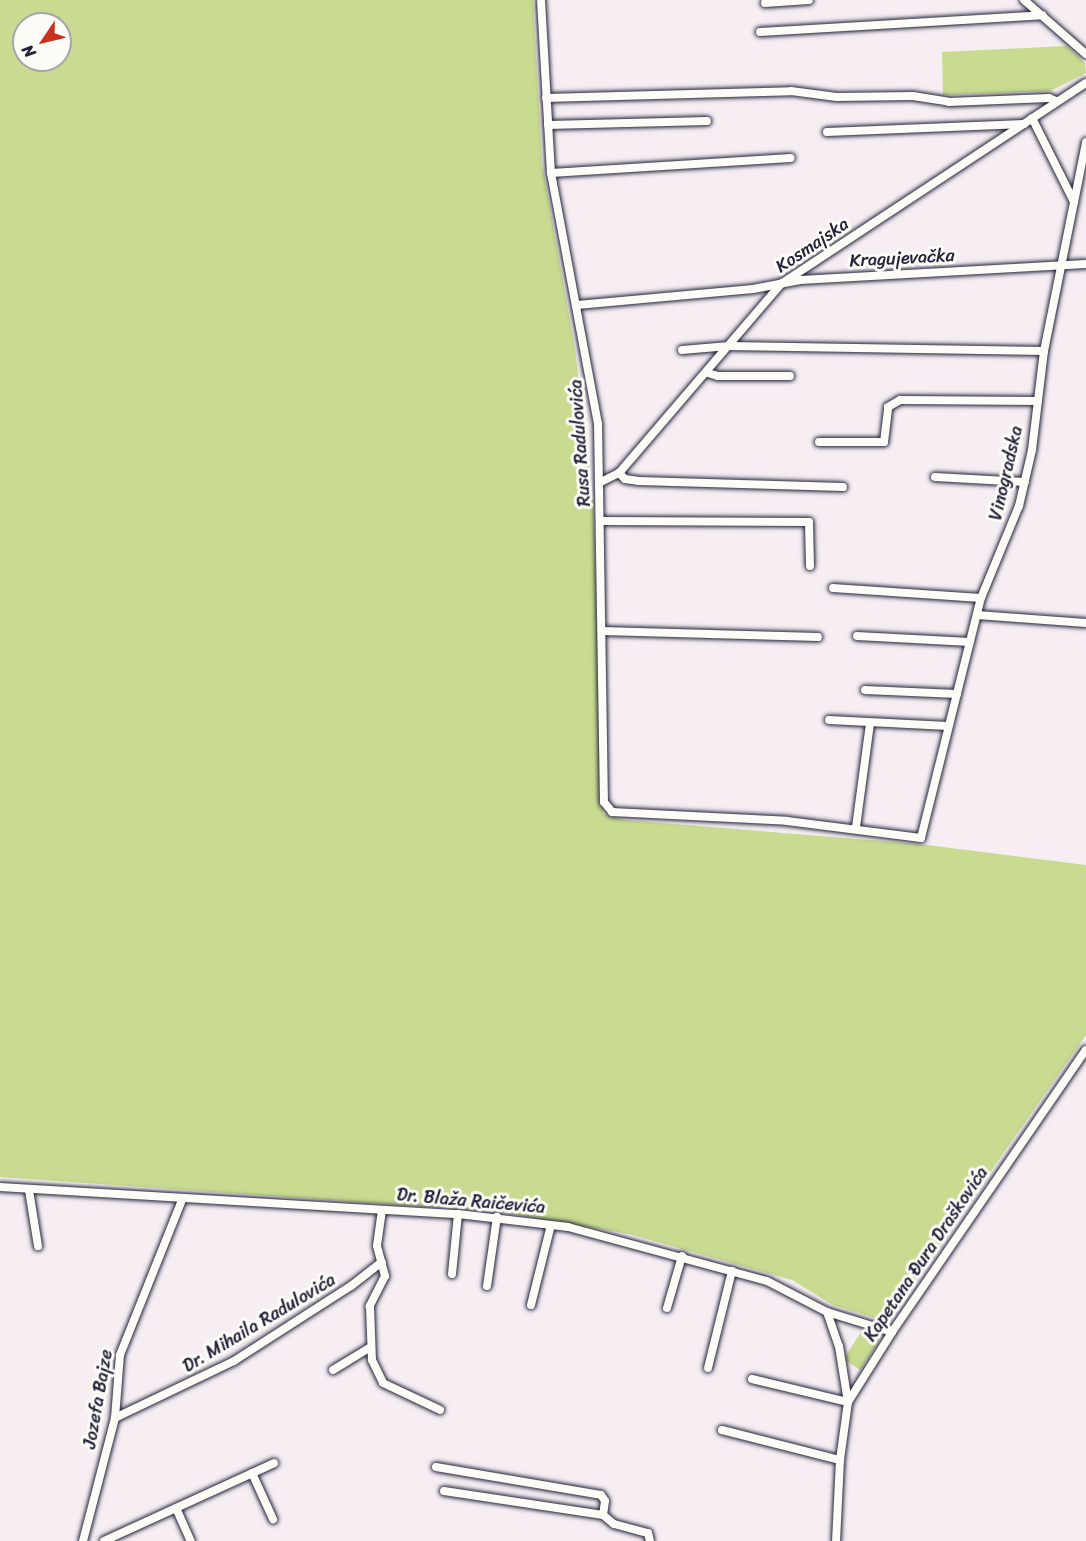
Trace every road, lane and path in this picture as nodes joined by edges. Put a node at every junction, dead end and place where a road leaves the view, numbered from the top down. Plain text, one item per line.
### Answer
1 (541, 0) edge
2 (809, 0) edge
3 (1024, 0) edge
4 (765, 3) dead end
5 (1042, 15) junction
6 (760, 32) dead end
7 (1086, 54) edge
8 (1086, 83) edge
9 (546, 98) junction
10 (1056, 101) junction
11 (1032, 118) junction
12 (707, 121) dead end
13 (1024, 124) junction
14 (548, 125) junction
15 (826, 132) dead end
16 (1086, 142) edge
17 (791, 158) dead end
18 (551, 173) junction
19 (1074, 202) junction
20 (1086, 264) edge
21 (1062, 265) junction
22 (781, 284) junction
23 (577, 305) junction
24 (729, 346) junction
25 (682, 350) dead end
26 (1044, 351) junction
27 (708, 373) junction
28 (790, 376) dead end
29 (1038, 401) junction
30 (819, 442) dead end
31 (619, 473) junction
32 (935, 477) dead end
33 (1025, 482) junction
34 (599, 483) junction
35 (843, 487) dead end
36 (602, 521) junction
37 (810, 566) dead end
38 (833, 588) dead end
39 (981, 598) junction
40 (977, 615) junction
41 (1086, 623) edge
42 (602, 631) junction
43 (857, 636) dead end
44 (818, 637) dead end
45 (970, 642) junction
46 (865, 690) dead end
47 (957, 694) junction
48 (828, 720) dead end
49 (870, 723) junction
50 (948, 726) junction
51 (856, 827) junction
52 (1086, 1050) edge
53 (0, 1187) edge
54 (29, 1190) junction
55 (182, 1200) junction
56 (381, 1210) junction
57 (458, 1214) junction
58 (497, 1217) junction
59 (551, 1225) junction
60 (38, 1246) dead end
61 (682, 1256) junction
62 (382, 1262) junction
63 (732, 1271) junction
64 (452, 1274) dead end
65 (487, 1286) dead end
66 (531, 1305) dead end
67 (667, 1308) dead end
68 (827, 1312) junction
69 (892, 1332) junction
70 (369, 1348) junction
71 (708, 1368) dead end
72 (333, 1370) dead end
73 (752, 1379) dead end
74 (848, 1402) junction
75 (440, 1410) dead end
76 (115, 1418) junction
77 (722, 1430) dead end
78 (840, 1460) junction
79 (274, 1463) dead end
80 (436, 1467) dead end
81 (252, 1473) junction
82 (444, 1491) dead end
83 (176, 1508) junction
84 (603, 1515) junction
85 (273, 1520) dead end
86 (83, 1541) edge
87 (104, 1541) edge
88 (191, 1541) edge
89 (650, 1541) edge
90 (836, 1541) edge

1 - 9 street, Rusa Radulovića
2 - 4 street
3 - 5 street
5 - 6 street
5 - 7 street
8 - 10 street, Kosmajska
9 - 10 street
9 - 14 street, Rusa Radulovića
10 - 11 street, Kosmajska
11 - 13 street, Kosmajska
11 - 19 street
12 - 14 street
13 - 15 street
13 - 22 street, Kosmajska
14 - 18 street, Rusa Radulovića
16 - 19 street, Vinogradska
17 - 18 street
18 - 23 street, Rusa Radulovića
19 - 21 street, Vinogradska
20 - 21 street, Kragujevačka
21 - 22 street, Kragujevačka
21 - 26 street, Vinogradska
22 - 23 street, Kragujevačka
22 - 24 street, Kosmajska
23 - 34 street, Rusa Radulovića
24 - 25 street
24 - 26 street
24 - 27 street, Kosmajska
26 - 29 street, Vinogradska
27 - 28 street
27 - 31 street, Kosmajska
29 - 30 street
29 - 33 street, Vinogradska
31 - 34 street, Kosmajska
31 - 35 street
32 - 33 street
33 - 39 street, Vinogradska
34 - 36 street, Rusa Radulovića
36 - 37 street
36 - 42 street, Rusa Radulovića
38 - 39 street
39 - 40 street, Vinogradska
40 - 41 street
40 - 45 street, Vinogradska
42 - 44 street
42 - 51 street, Rusa Radulovića
43 - 45 street
45 - 47 street, Vinogradska
46 - 47 street
47 - 50 street, Vinogradska
48 - 49 street
49 - 50 street
49 - 51 street
50 - 51 street, Vinogradska
52 - 69 street, Kapetana Đura Draškovića
53 - 54 street, Dr. Blaža Raičevića
54 - 55 street, Dr. Blaža Raičevića
54 - 60 street
55 - 56 street, Dr. Blaža Raičevića
55 - 76 street, Jozefa Bajze
56 - 57 street, Dr. Blaža Raičevića
56 - 62 street
57 - 58 street, Dr. Blaža Raičevića
57 - 64 street
58 - 59 street, Dr. Blaža Raičevića
58 - 65 street
59 - 61 street, Dr. Blaža Raičevića
59 - 66 street
61 - 63 street, Dr. Blaža Raičevića
61 - 67 street
62 - 70 street
62 - 76 street, Dr. Mihaila Radulovića
63 - 68 street, Dr. Blaža Raičevića
63 - 71 street
68 - 69 street, Dr. Blaža Raičevića
68 - 74 street, Kapetana Đura Draškovića
69 - 74 street, Kapetana Đura Draškovića
70 - 72 street
70 - 75 street
73 - 74 street
74 - 78 street
76 - 86 street, Jozefa Bajze
77 - 78 street
78 - 90 street
79 - 81 street
80 - 84 street
81 - 83 street
81 - 85 street
82 - 84 street
83 - 87 street
83 - 88 street
84 - 89 street

